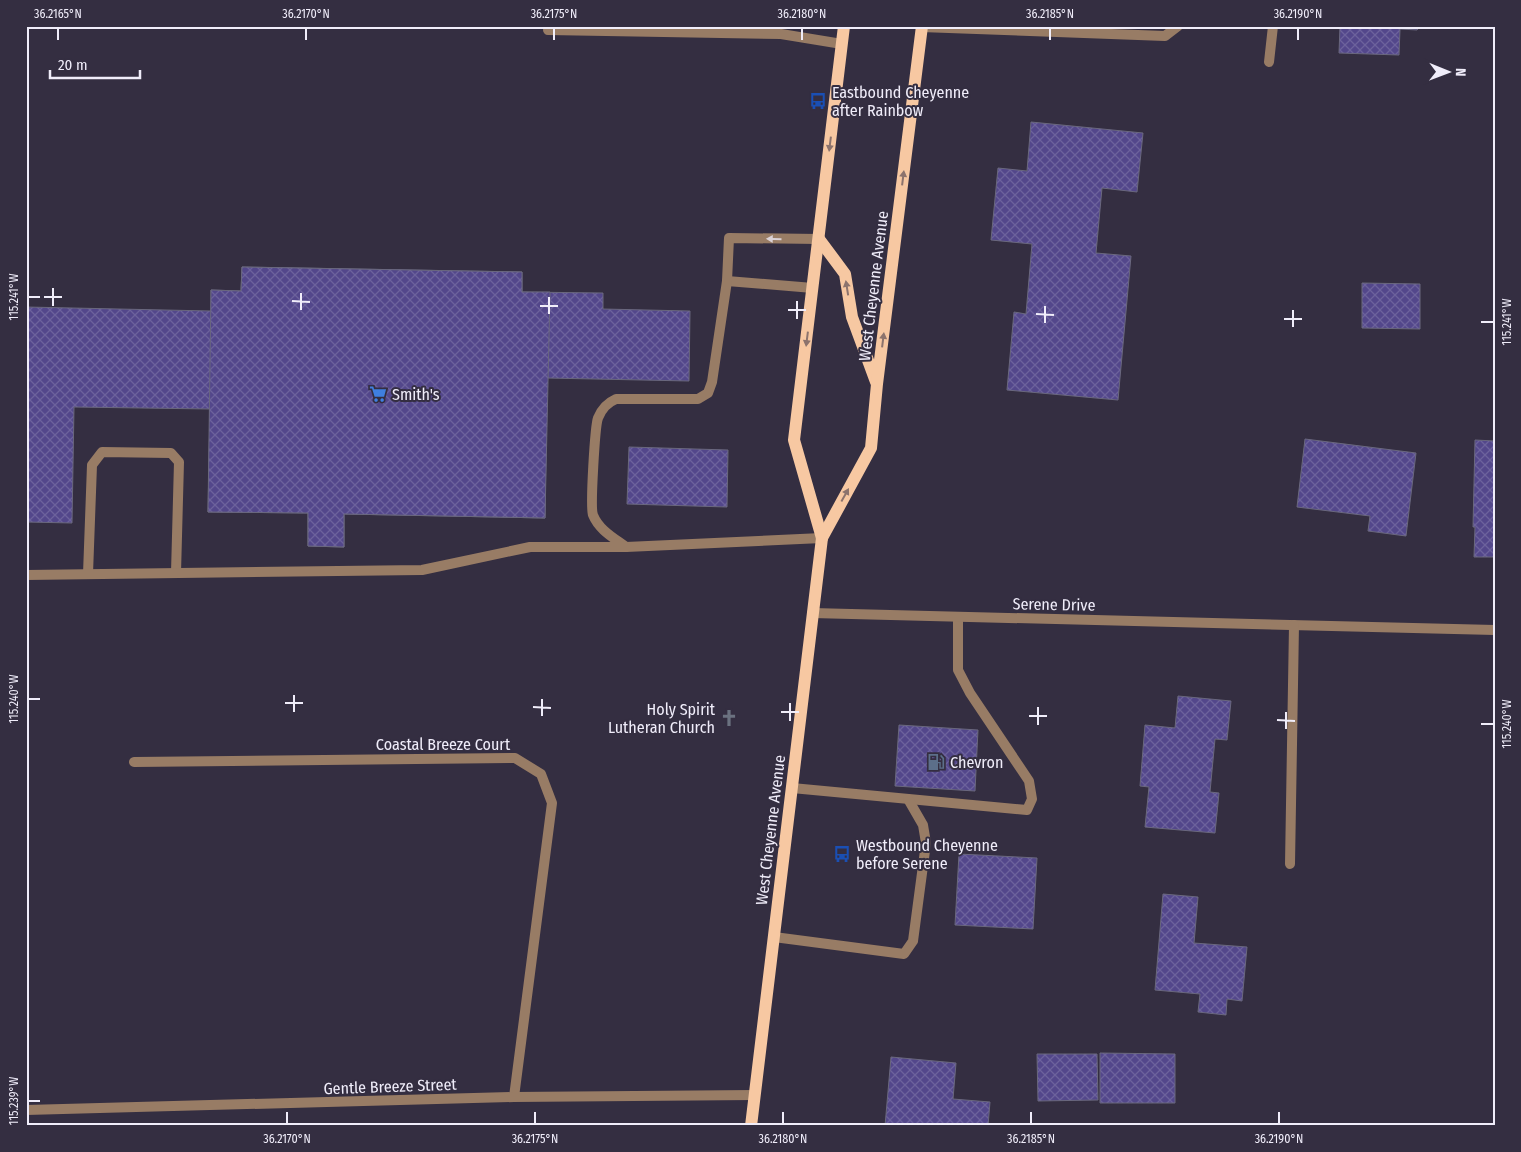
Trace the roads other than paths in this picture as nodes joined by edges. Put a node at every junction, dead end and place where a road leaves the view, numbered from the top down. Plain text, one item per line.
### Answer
1 (723, 26) edge
2 (844, 26) edge
3 (1178, 26) edge
4 (1273, 26) edge
5 (922, 27) edge
6 (548, 30) dead end
7 (781, 30) edge
8 (731, 34) junction
9 (842, 44) junction
10 (1268, 62) dead end
11 (819, 239) junction
12 (727, 281) junction
13 (813, 288) junction
14 (877, 384) junction
15 (822, 538) junction
16 (626, 547) junction
17 (176, 573) junction
18 (88, 574) junction
19 (26, 575) edge
20 (812, 613) junction
21 (958, 617) junction
22 (1294, 625) junction
23 (1495, 630) edge
24 (134, 762) dead end
25 (792, 788) junction
26 (908, 799) junction
27 (1290, 864) dead end
28 (774, 937) junction
29 (755, 1095) junction
30 (514, 1097) junction
31 (26, 1110) edge
32 (751, 1126) edge

1 - 8 street
2 - 9 main road, West Cheyenne Avenue
3 - 5 street
4 - 10 street
14 -> 5 main road, West Cheyenne Avenue
6 - 8 street
7 - 8 street
7 - 9 street
9 -> 11 main road, West Cheyenne Avenue
11 -> 12 street
11 - 13 main road, West Cheyenne Avenue
14 -> 11 main road
12 - 13 street
12 - 16 street
13 -> 15 main road, West Cheyenne Avenue
15 -> 14 main road, West Cheyenne Avenue
15 - 16 street
15 - 20 main road, West Cheyenne Avenue
16 - 17 street
17 - 18 street
17 - 18 street
18 - 19 street
20 - 21 street, Serene Drive
20 - 25 main road, West Cheyenne Avenue
21 - 22 street, Serene Drive
21 - 26 street
22 - 23 street, Serene Drive
22 - 27 street
24 - 30 street, Coastal Breeze Court
25 - 26 street
25 - 28 main road, West Cheyenne Avenue
26 - 28 street
28 - 29 main road, West Cheyenne Avenue
29 - 30 street, Gentle Breeze Street
29 - 32 main road, West Cheyenne Avenue
30 - 31 street, Gentle Breeze Street

